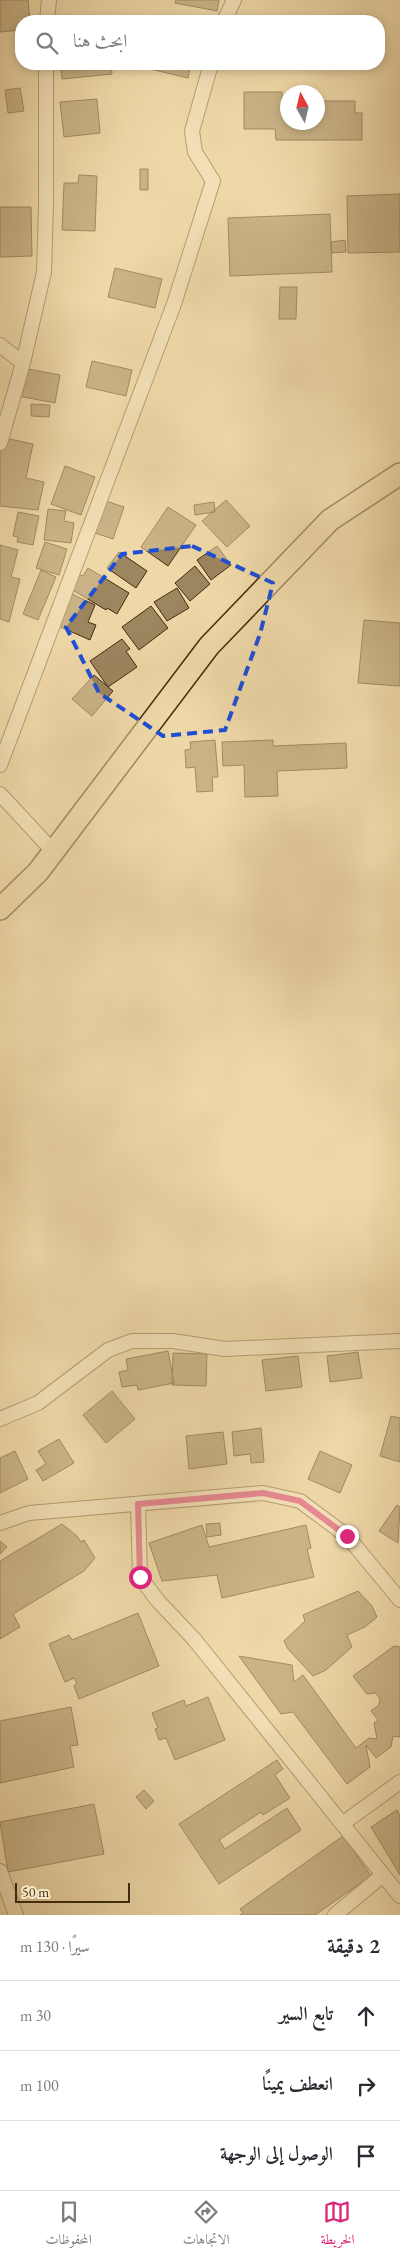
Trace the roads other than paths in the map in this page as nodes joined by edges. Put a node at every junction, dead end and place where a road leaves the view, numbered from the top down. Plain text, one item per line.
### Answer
1 (49, 0) edge
2 (234, 0) edge
3 (48, 15) edge
4 (227, 15) edge
5 (46, 70) edge
6 (209, 70) edge
7 (0, 345) edge
8 (23, 363) junction
9 (0, 443) edge
10 (400, 474) edge
11 (0, 764) edge
12 (0, 794) edge
13 (53, 851) junction
14 (0, 909) edge
15 (400, 1341) edge
16 (0, 1419) edge
17 (138, 1504) junction
18 (0, 1523) edge
19 (400, 1600) edge
20 (400, 1782) edge
21 (342, 1824) junction
22 (0, 1871) edge
23 (383, 1875) junction
24 (400, 1896) edge
25 (16, 1915) edge
26 (335, 1915) edge

1 - 3 street
2 - 4 street
5 - 8 street
6 - 11 street
7 - 8 street
8 - 9 street
10 - 13 main road
12 - 13 street
13 - 14 main road
15 - 16 street
17 - 18 street
17 - 19 street
17 - 21 street
20 - 21 street
21 - 23 street
22 - 25 street
23 - 24 street
23 - 26 street

